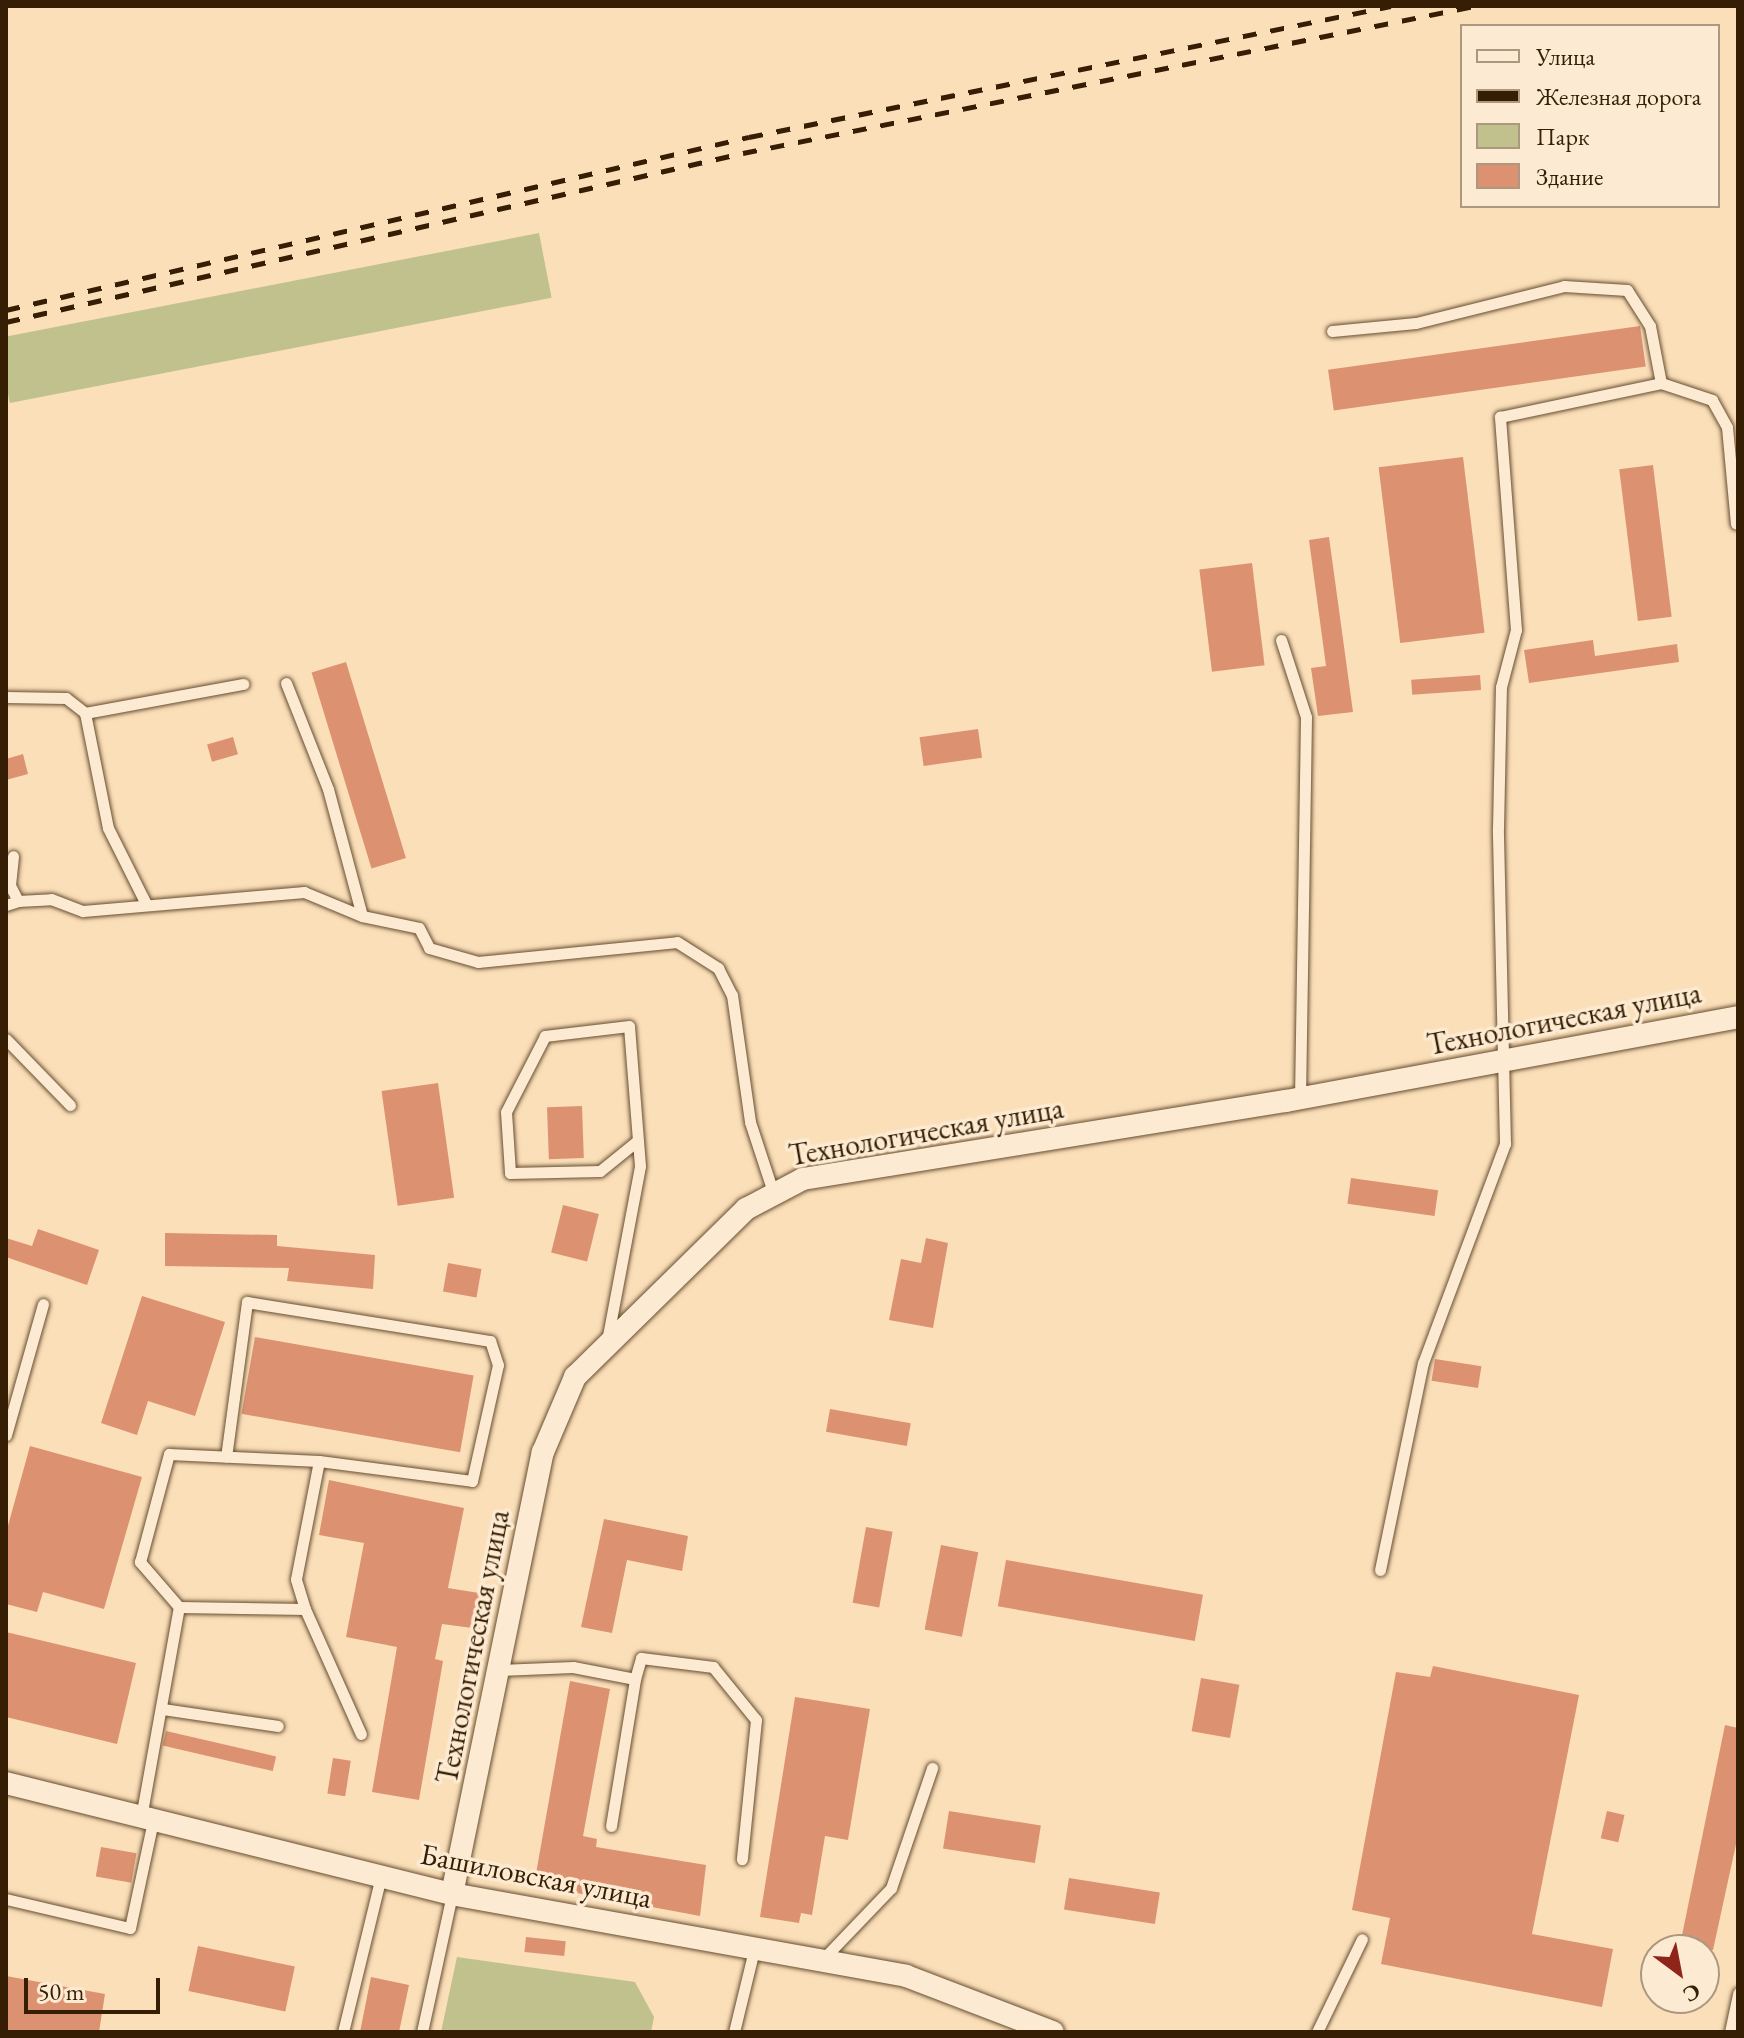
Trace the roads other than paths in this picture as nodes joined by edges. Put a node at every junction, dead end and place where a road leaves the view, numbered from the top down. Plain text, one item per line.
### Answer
1 (1332, 331) dead end
2 (1661, 383) junction
3 (1736, 524) edge
4 (1281, 640) dead end
5 (286, 683) dead end
6 (243, 684) dead end
7 (6, 697) edge
8 (85, 713) junction
9 (13, 856) dead end
10 (12, 903) edge
11 (146, 904) junction
12 (362, 916) junction
13 (1738, 1017) edge
14 (6, 1039) edge
15 (1505, 1061) junction
16 (1300, 1098) junction
17 (70, 1105) dead end
18 (637, 1141) junction
19 (773, 1192) junction
20 (43, 1304) dead end
21 (607, 1341) junction
22 (6, 1435) edge
23 (226, 1457) junction
24 (319, 1461) junction
25 (1380, 1570) dead end
26 (179, 1607) junction
27 (305, 1609) junction
28 (499, 1670) junction
29 (635, 1679) junction
30 (163, 1709) junction
31 (278, 1726) dead end
32 (361, 1734) dead end
33 (932, 1768) dead end
34 (6, 1783) edge
35 (148, 1814) junction
36 (611, 1826) dead end
37 (742, 1859) dead end
38 (381, 1875) junction
39 (452, 1894) junction
40 (6, 1899) edge
41 (1362, 1939) dead end
42 (755, 1946) junction
43 (823, 1959) junction
44 (1738, 1993) edge
45 (343, 2032) edge
46 (422, 2032) edge
47 (734, 2032) edge
48 (1053, 2032) edge
49 (1317, 2032) edge
50 (1730, 2032) edge

1 - 2 lane
2 - 3 lane
2 - 15 lane
4 - 16 lane
5 - 12 lane
6 - 8 lane
7 - 8 lane
8 - 11 lane
9 - 10 lane
10 - 11 lane
11 - 12 lane
12 - 19 lane
13 - 15 street, Технологическая улица
14 - 17 lane
15 - 16 street, Технологическая улица
15 - 25 lane
16 - 19 street, Технологическая улица
18 - 18 lane
18 - 21 lane
19 - 21 street, Технологическая улица
20 - 22 lane
21 - 28 street, Технологическая улица
23 - 24 lane
23 - 24 lane
23 - 26 lane
24 - 27 lane
26 - 27 lane
26 - 30 lane
27 - 32 lane
28 - 29 lane
28 - 39 street, Технологическая улица
29 - 36 lane
29 - 37 lane
30 - 31 lane
30 - 35 lane
33 - 43 lane
34 - 35 street, Башиловская улица
35 - 38 street, Башиловская улица
35 - 40 lane
38 - 39 street, Башиловская улица
38 - 45 lane
39 - 42 street, Башиловская улица
39 - 46 lane, Технологическая улица
41 - 49 lane
42 - 43 street, Башиловская улица
42 - 47 lane
43 - 48 street, Башиловская улица
44 - 50 lane

